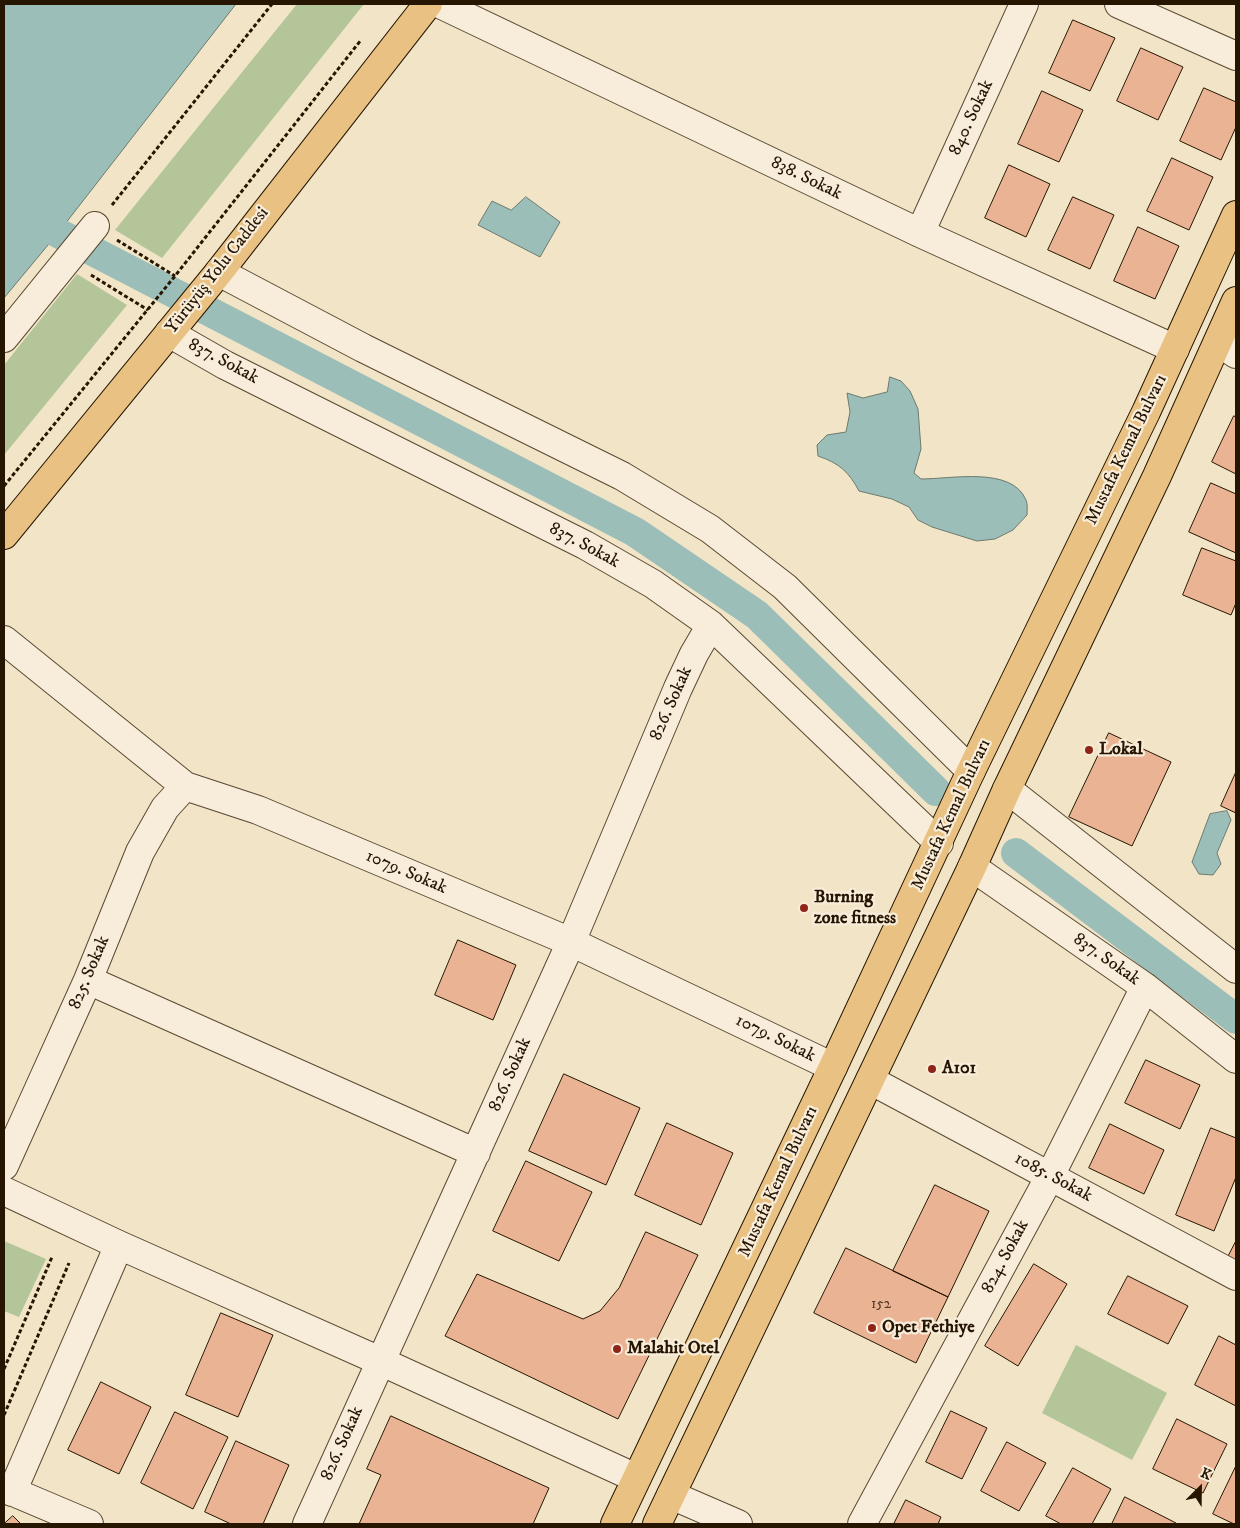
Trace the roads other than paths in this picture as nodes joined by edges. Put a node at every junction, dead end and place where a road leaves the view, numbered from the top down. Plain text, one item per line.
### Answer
1 (428, 4) edge
2 (440, 4) edge
3 (1024, 4) edge
4 (1119, 4) edge
5 (1236, 56) edge
6 (1236, 215) edge
7 (95, 226) road end
8 (920, 233) junction
9 (219, 272) junction
10 (1236, 301) edge
11 (169, 333) junction
12 (4, 338) edge
13 (1227, 348) edge
14 (1175, 349) junction
15 (4, 535) edge
16 (711, 625) junction
17 (4, 640) edge
18 (971, 771) junction
19 (185, 786) junction
20 (1007, 789) junction
21 (939, 843) junction
22 (972, 867) junction
23 (571, 942) junction
24 (1236, 968) edge
25 (88, 980) junction
26 (1145, 987) junction
27 (1236, 1059) edge
28 (833, 1067) junction
29 (870, 1080) junction
30 (12, 1125) edge
31 (476, 1153) junction
32 (4, 1166) edge
33 (1050, 1176) junction
34 (4, 1191) edge
35 (119, 1245) junction
36 (1236, 1276) edge
37 (380, 1361) junction
38 (636, 1478) junction
39 (8, 1490) edge
40 (671, 1495) junction
41 (89, 1524) edge
42 (307, 1524) edge
43 (615, 1524) edge
44 (657, 1524) edge
45 (738, 1524) edge
46 (862, 1524) edge

1 - 9 main road, Yürüyüş Yolu Caddesi
2 - 8 street, 838. Sokak
3 - 8 street, 840. Sokak
4 - 5 street
6 - 14 main road, Mustafa Kemal Bulvarı
7 - 12 street
8 - 14 street, 838. Sokak
9 - 11 main road, Yürüyüş Yolu Caddesi
9 - 18 street
10 - 13 main road, Mustafa Kemal Bulvarı
11 - 15 main road, Yürüyüş Yolu Caddesi
11 - 16 street, 837. Sokak
13 - 20 main road, Mustafa Kemal Bulvarı
14 - 18 main road, Mustafa Kemal Bulvarı
16 - 21 street, 837. Sokak
16 - 23 street, 826. Sokak
17 - 19 street, 1079. Sokak
18 - 21 main road, Mustafa Kemal Bulvarı
19 - 23 street, 1079. Sokak
19 - 25 street, 825. Sokak
20 - 22 main road, Mustafa Kemal Bulvarı
20 - 24 street
21 - 28 main road, Mustafa Kemal Bulvarı
22 - 26 street, 837. Sokak
22 - 29 main road, Mustafa Kemal Bulvarı
23 - 28 street, 1079. Sokak
23 - 31 street, 826. Sokak
25 - 30 street, 825. Sokak
25 - 31 street
26 - 27 street, 837. Sokak
26 - 33 street, 824. Sokak
28 - 38 main road, Mustafa Kemal Bulvarı
29 - 33 street, 1085. Sokak
29 - 40 main road, Mustafa Kemal Bulvarı
30 - 32 street, 825. Sokak
31 - 37 street, 826. Sokak
33 - 36 street, 1085. Sokak
33 - 46 street, 824. Sokak
34 - 35 street
35 - 37 street
35 - 39 street
37 - 38 street
37 - 42 street, 826. Sokak
38 - 43 main road, Mustafa Kemal Bulvarı
39 - 41 street
40 - 44 main road, Mustafa Kemal Bulvarı
40 - 45 street

